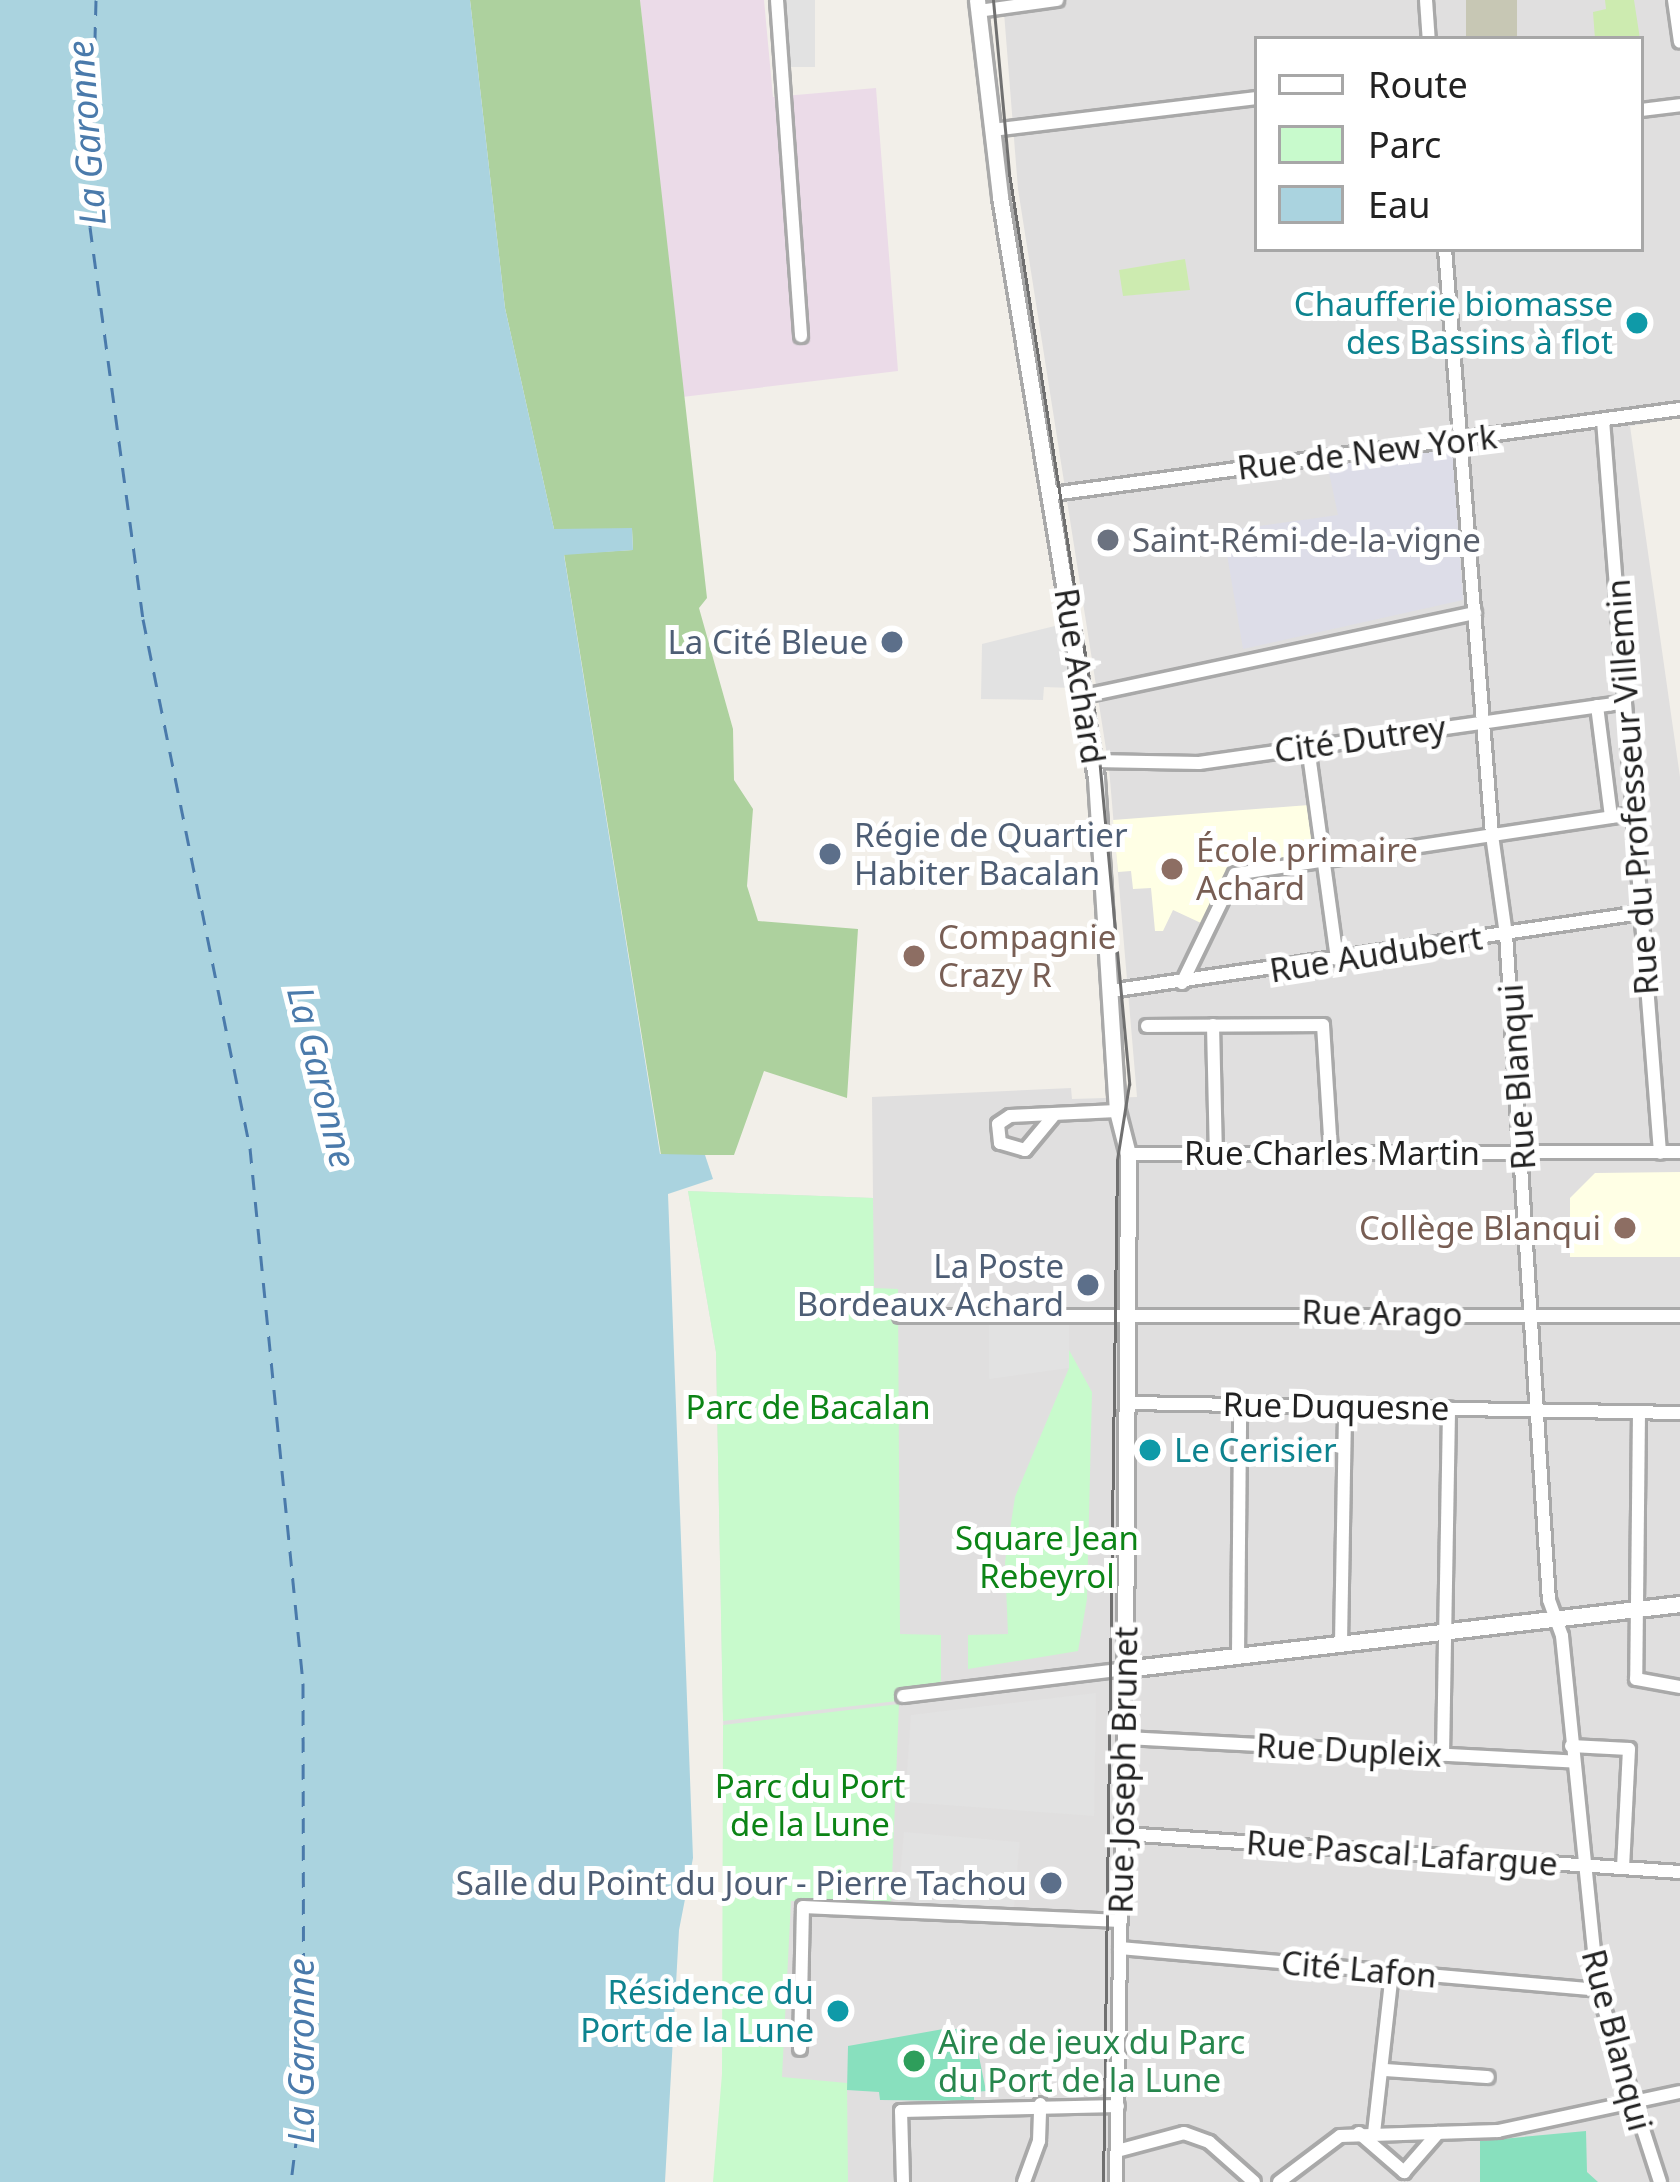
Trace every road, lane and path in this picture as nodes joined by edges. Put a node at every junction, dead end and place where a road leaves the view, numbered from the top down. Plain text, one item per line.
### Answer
1 (777, 0) edge
2 (1057, 0) edge
3 (1426, 0) edge
4 (1674, 0) edge
5 (977, 6) edge
6 (1430, 36) edge
7 (1680, 42) edge
8 (1254, 98) edge
9 (1680, 105) edge
10 (1644, 110) edge
11 (992, 130) junction
12 (1445, 252) edge
13 (801, 336) dead end
14 (1680, 409) edge
15 (1604, 420) junction
16 (1460, 437) junction
17 (1053, 494) junction
18 (1475, 613) junction
19 (1084, 696) junction
20 (1625, 702) junction
21 (1597, 706) junction
22 (1482, 721) junction
23 (1308, 747) junction
24 (1094, 761) junction
25 (1634, 814) junction
26 (1611, 817) junction
27 (1492, 835) junction
28 (1324, 860) junction
29 (1641, 913) junction
30 (1506, 934) junction
31 (1337, 959) junction
32 (1181, 983) junction
33 (1110, 991) junction
34 (1214, 1025) junction
35 (1148, 1026) dead end
36 (1117, 1111) junction
37 (1055, 1114) junction
38 (1680, 1152) edge
39 (1523, 1153) junction
40 (1660, 1153) junction
41 (1128, 1154) junction
42 (1216, 1154) junction
43 (1331, 1154) junction
44 (1132, 1313) junction
45 (899, 1316) dead end
46 (1535, 1316) junction
47 (1680, 1316) edge
48 (1130, 1357) joint
49 (1130, 1402) junction
50 (1240, 1404) junction
51 (1345, 1406) junction
52 (1449, 1408) junction
53 (1542, 1410) junction
54 (1639, 1412) junction
55 (1680, 1413) edge
56 (1680, 1604) edge
57 (1636, 1609) junction
58 (1556, 1618) junction
59 (1445, 1631) junction
60 (1341, 1643) junction
61 (1238, 1656) junction
62 (1125, 1669) junction
63 (1680, 1687) edge
64 (903, 1696) dead end
65 (1126, 1738) junction
66 (1571, 1746) junction
67 (1443, 1755) junction
68 (1572, 1761) junction
69 (1124, 1834) junction
70 (1581, 1865) junction
71 (1623, 1868) junction
72 (1680, 1872) edge
73 (1121, 1921) junction
74 (1120, 1948) junction
75 (1391, 1981) dead end
76 (1598, 1990) junction
77 (800, 2049) dead end
78 (1384, 2070) junction
79 (1488, 2077) dead end
80 (1680, 2092) edge
81 (1630, 2102) junction
82 (1040, 2104) junction
83 (1118, 2106) junction
84 (1366, 2133) junction
85 (1438, 2133) junction
86 (1117, 2151) junction
87 (903, 2182) edge
88 (1024, 2182) edge
89 (1116, 2182) edge
90 (1254, 2182) edge
91 (1279, 2182) edge
92 (1660, 2182) edge

1 - 13 street
2 - 5 street
3 - 6 street
4 - 7 street
5 - 11 street, Rue Achard
8 - 11 street
9 - 10 street
11 - 17 street, Rue Achard
12 - 16 street, Rue Blanqui
14 - 15 street, Rue de New York
15 - 16 street, Rue de New York
15 - 20 street, Rue du Professeur Villemin
16 - 17 street, Rue de New York
16 - 18 street, Rue Blanqui
17 - 19 street, Rue Achard
18 - 19 street
18 - 22 street, Rue Blanqui
19 - 24 street, Rue Achard
20 - 21 street, Cité Dutrey
20 - 25 street, Rue du Professeur Villemin
21 - 22 street, Cité Dutrey
21 - 26 street
22 - 23 street, Cité Dutrey
22 - 27 street, Rue Blanqui
23 - 24 street, Cité Dutrey
23 - 28 street
24 - 33 street, Rue Achard
25 - 26 street
25 - 29 street, Rue du Professeur Villemin
26 - 27 street
27 - 28 street
27 - 30 street, Rue Blanqui
28 - 31 street
28 - 32 street
29 - 30 street, Rue Audubert
29 - 40 street, Rue du Professeur Villemin
30 - 31 street, Rue Audubert
30 - 39 street, Rue Blanqui
31 - 32 street, Rue Audubert
32 - 33 street, Rue Audubert
33 - 36 street, Rue Achard
34 - 35 street
34 - 42 street
34 - 43 street
36 - 37 street
36 - 41 street, Rue Achard
37 - 37 street
38 - 40 street, Rue Charles Martin
39 - 40 street, Rue Charles Martin
39 - 43 street, Rue Charles Martin
39 - 46 street, Rue Blanqui
41 - 42 street, Rue Charles Martin
41 - 44 street, Rue Achard
42 - 43 street, Rue Charles Martin
44 - 45 street, Rue Arago
44 - 46 street, Rue Arago
44 - 48 street, Rue Achard
46 - 47 street, Rue Arago
46 - 53 street, Rue Blanqui
48 - 49 street, Rue Joseph Brunet
49 - 50 street, Rue Duquesne
49 - 62 street, Rue Joseph Brunet
50 - 51 street, Rue Duquesne
50 - 61 street
51 - 52 street, Rue Duquesne
51 - 60 street
52 - 53 street, Rue Duquesne
52 - 59 street
53 - 54 street, Rue Duquesne
53 - 58 street, Rue Blanqui
54 - 55 street, Rue Duquesne
54 - 57 street
56 - 57 street
57 - 58 street
57 - 63 street
58 - 59 street
58 - 66 street, Rue Blanqui
59 - 60 street
59 - 67 street
60 - 61 street
61 - 62 street
62 - 64 street
62 - 65 street, Rue Joseph Brunet
65 - 67 street, Rue Dupleix
65 - 69 street, Rue Joseph Brunet
66 - 68 street, Rue Blanqui
66 - 71 street
67 - 68 street, Rue Dupleix
68 - 70 street, Rue Blanqui
69 - 70 street, Rue Pascal Lafargue
69 - 73 street, Rue Joseph Brunet
70 - 71 street, Rue Pascal Lafargue
70 - 76 street, Rue Blanqui
71 - 72 street, Rue Pascal Lafargue
73 - 74 street, Rue Joseph Brunet
73 - 77 street
74 - 76 street, Cité Lafon
74 - 83 street, Rue Joseph Brunet
75 - 78 street
76 - 81 street, Rue Blanqui
78 - 79 street
78 - 84 street
80 - 81 street
81 - 85 street
81 - 92 street, Rue Blanqui
82 - 83 street
82 - 87 street
82 - 88 street
83 - 86 street, Rue Joseph Brunet
84 - 85 street
84 - 85 street
84 - 91 street
86 - 89 street, Rue Joseph Brunet
86 - 90 street

